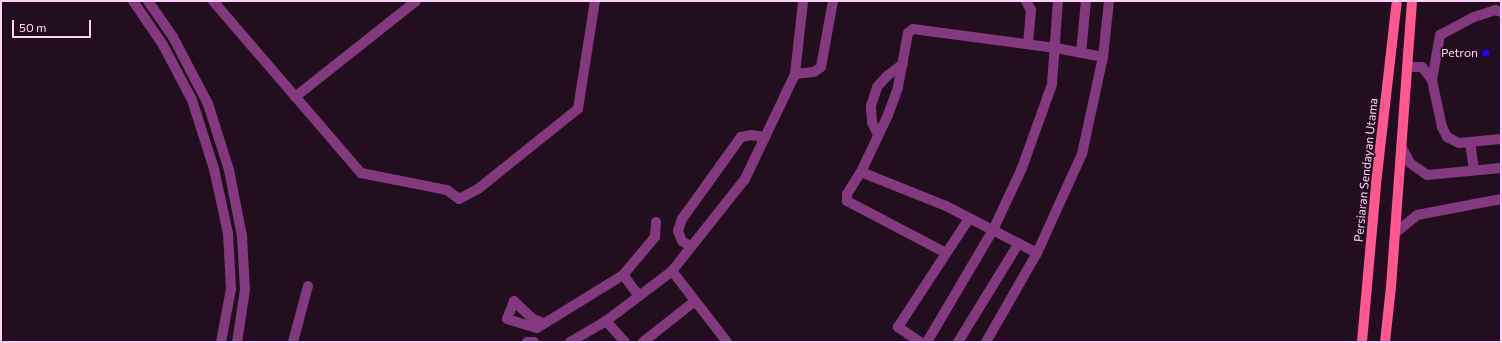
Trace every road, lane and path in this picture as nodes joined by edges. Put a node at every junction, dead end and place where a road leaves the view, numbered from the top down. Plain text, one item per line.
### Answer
1 (133, 1) edge
2 (148, 1) edge
3 (213, 1) edge
4 (416, 1) edge
5 (595, 1) edge
6 (803, 1) edge
7 (833, 1) edge
8 (1026, 1) edge
9 (1058, 1) edge
10 (1086, 1) edge
11 (1108, 1) edge
12 (1397, 1) edge
13 (1412, 1) edge
14 (1501, 12) edge
15 (1028, 44) junction
16 (1056, 48) junction
17 (1081, 53) junction
18 (1103, 57) junction
19 (903, 64) junction
20 (1407, 67) junction
21 (795, 74) junction
22 (1432, 80) junction
23 (295, 97) junction
24 (878, 136) junction
25 (766, 137) junction
26 (1501, 139) edge
27 (1470, 142) junction
28 (1401, 146) junction
29 (1501, 168) edge
30 (1474, 170) junction
31 (861, 172) junction
32 (1501, 198) edge
33 (968, 220) junction
34 (656, 222) dead end
35 (993, 230) junction
36 (1395, 233) junction
37 (1018, 243) junction
38 (690, 246) junction
39 (946, 253) junction
40 (1037, 253) junction
41 (672, 271) junction
42 (623, 275) junction
43 (308, 286) dead end
44 (639, 296) junction
45 (695, 301) junction
46 (606, 321) junction
47 (543, 323) junction
48 (221, 342) edge
49 (237, 342) edge
50 (293, 342) edge
51 (527, 342) edge
52 (534, 342) edge
53 (570, 342) edge
54 (625, 342) edge
55 (643, 342) edge
56 (727, 342) edge
57 (920, 342) edge
58 (927, 342) edge
59 (958, 342) edge
60 (986, 342) edge
61 (1362, 342) edge
62 (1385, 342) edge

1 - 48 street
2 - 49 street
3 - 23 street
4 - 23 street
5 - 23 street
6 - 21 street
7 - 21 street
8 - 15 street
9 - 16 street
10 - 17 street
11 - 18 street
12 - 61 main road, Persiaran Sendayan Utama
13 - 20 main road
14 - 22 street
15 - 16 street
15 - 19 street
16 - 17 street
16 - 35 street
17 - 18 street
18 - 40 street
19 - 24 street
19 - 24 street
20 - 22 street
20 - 28 main road
21 - 25 street
22 - 27 street
24 - 31 street
25 - 38 street
25 - 38 street
26 - 27 street
27 - 30 street
28 - 30 street
28 - 36 main road
29 - 30 street
31 - 33 street
31 - 39 street
32 - 36 street
33 - 35 street
33 - 39 street
34 - 42 street
35 - 37 street
35 - 58 street
36 - 62 main road
37 - 40 street
37 - 59 street
38 - 41 street
39 - 57 street
40 - 60 street
41 - 44 street
41 - 45 street
42 - 44 street
42 - 47 street
43 - 50 street
44 - 46 street
45 - 55 street
45 - 56 street
46 - 53 street
46 - 54 street
47 - 47 street
51 - 52 street

